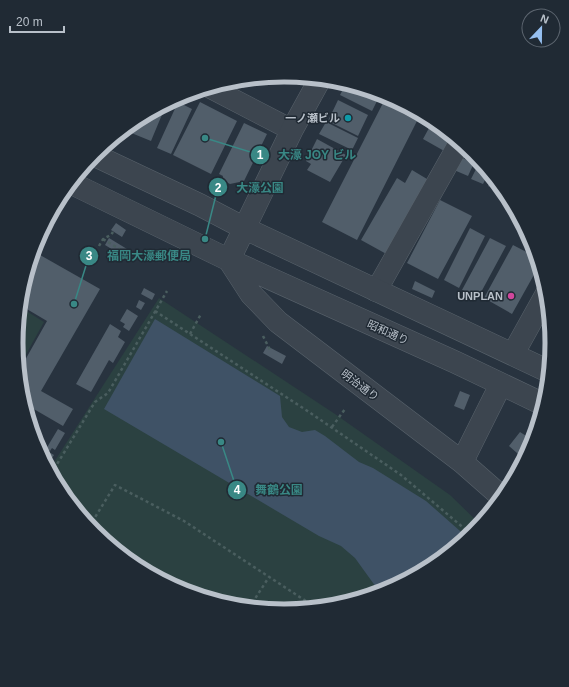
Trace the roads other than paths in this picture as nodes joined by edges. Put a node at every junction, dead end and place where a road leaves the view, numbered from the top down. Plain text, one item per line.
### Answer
1 (317, 84) edge
2 (217, 91) edge
3 (292, 130) junction
4 (457, 147) edge
5 (101, 158) edge
6 (76, 185) edge
7 (244, 228) junction
8 (229, 260) junction
9 (376, 291) junction
10 (543, 301) edge
11 (513, 354) junction
12 (545, 369) edge
13 (501, 384) junction
14 (539, 402) edge
15 (462, 462) junction
16 (499, 494) edge

1 - 3 street
2 - 3 street
3 - 7 street
4 - 9 street
5 - 7 street
6 - 8 street
7 - 8 street
7 - 9 street
8 - 13 street, 昭和通り
8 - 15 street, 明治通り
9 - 11 street
10 - 11 street
11 - 12 street
13 - 14 street, 昭和通り
13 - 15 street
15 - 16 street, 明治通り

